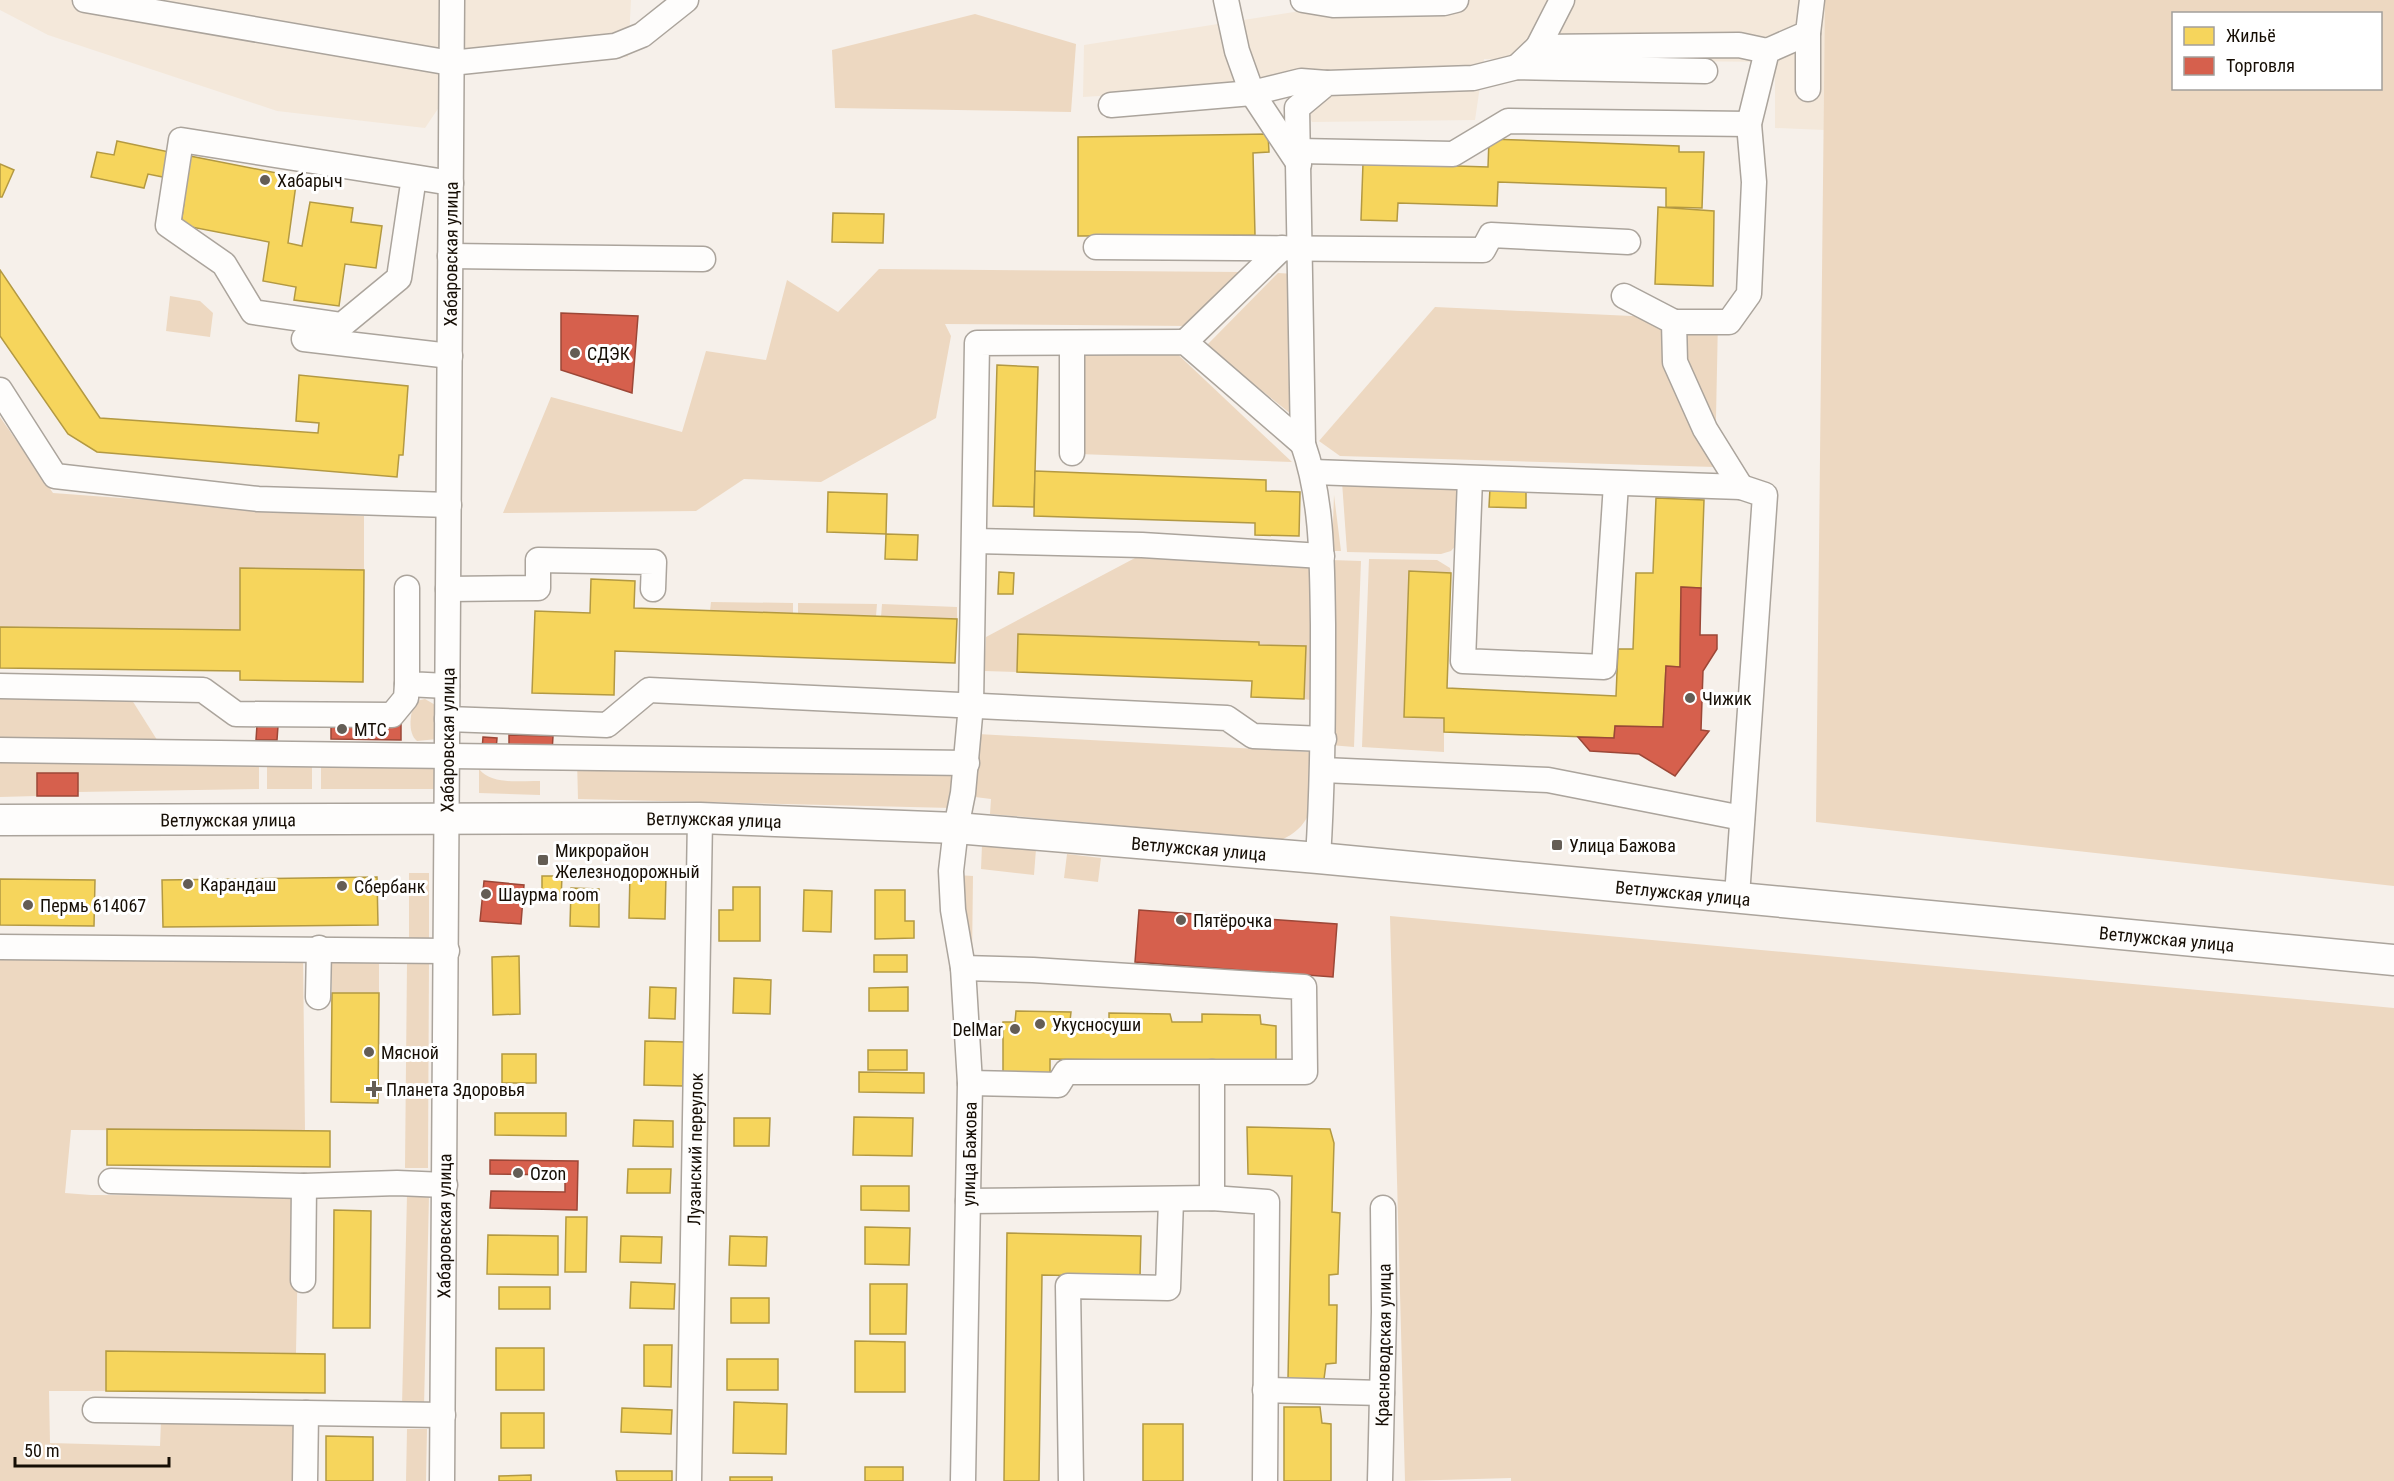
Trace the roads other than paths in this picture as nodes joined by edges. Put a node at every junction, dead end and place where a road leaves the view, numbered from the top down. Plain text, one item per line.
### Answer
1 (85, 0) edge
2 (452, 0) edge
3 (686, 0) edge
4 (1226, 0) edge
5 (1303, 0) edge
6 (1456, 0) edge
7 (1562, 0) edge
8 (1812, 0) edge
9 (1808, 33) junction
10 (1538, 47) junction
11 (1767, 51) junction
12 (451, 63) junction
13 (1516, 67) junction
14 (1705, 71) dead end
15 (1327, 83) junction
16 (1808, 88) dead end
17 (1252, 93) junction
18 (1111, 105) dead end
19 (1749, 124) junction
20 (1299, 158) junction
21 (414, 177) junction
22 (451, 183) junction
23 (1628, 242) dead end
24 (1096, 247) dead end
25 (1292, 247) junction
26 (450, 256) junction
27 (703, 259) dead end
28 (1624, 296) dead end
29 (1674, 322) junction
30 (304, 339) dead end
31 (1185, 342) junction
32 (1072, 343) junction
33 (450, 356) junction
34 (0, 390) edge
35 (1303, 444) junction
36 (1072, 453) dead end
37 (1313, 472) junction
38 (1470, 479) junction
39 (1616, 484) junction
40 (1741, 487) junction
41 (448, 506) junction
42 (975, 541) junction
43 (1322, 556) junction
44 (407, 588) dead end
45 (448, 589) junction
46 (654, 589) dead end
47 (407, 684) junction
48 (0, 686) edge
49 (447, 686) junction
50 (971, 705) junction
51 (447, 719) junction
52 (1324, 739) junction
53 (0, 750) edge
54 (447, 754) junction
55 (967, 763) junction
56 (1323, 770) junction
57 (448, 817) junction
58 (700, 818) junction
59 (1742, 818) junction
60 (0, 820) edge
61 (956, 828) junction
62 (1318, 858) junction
63 (1737, 896) junction
64 (0, 947) edge
65 (319, 948) junction
66 (447, 951) junction
67 (2394, 960) edge
68 (963, 968) junction
69 (318, 997) dead end
70 (1212, 1072) junction
71 (970, 1083) junction
72 (111, 1181) dead end
73 (445, 1185) junction
74 (304, 1186) junction
75 (1212, 1198) junction
76 (1171, 1200) junction
77 (968, 1201) junction
78 (1383, 1208) dead end
79 (303, 1280) dead end
80 (1265, 1390) junction
81 (1382, 1393) junction
82 (95, 1410) dead end
83 (306, 1413) junction
84 (443, 1415) junction
85 (305, 1481) edge
86 (442, 1481) edge
87 (689, 1481) edge
88 (963, 1481) edge
89 (1071, 1481) edge
90 (1265, 1481) edge
91 (1380, 1481) edge

1 - 12 street
2 - 12 street, Хабаровская улица
3 - 12 street
4 - 17 street
5 - 6 street
7 - 10 street
8 - 9 street
9 - 11 street
9 - 16 street
10 - 11 street
10 - 13 street
11 - 19 street
12 - 22 street, Хабаровская улица
13 - 14 street
13 - 15 street
15 - 17 street
15 - 20 street
17 - 18 street
17 - 20 street
19 - 20 street
19 - 29 street
20 - 25 street
21 - 21 street
21 - 22 street
22 - 26 street, Хабаровская улица
23 - 25 street
24 - 25 street
25 - 31 street
25 - 35 street
26 - 27 street
26 - 33 street, Хабаровская улица
28 - 29 street
29 - 40 street
30 - 33 street
31 - 32 street
31 - 35 street
32 - 36 street
32 - 42 street, улица Бажова
33 - 41 street, Хабаровская улица
34 - 41 street
35 - 37 street
37 - 38 street
37 - 43 street
38 - 39 street
38 - 39 street
39 - 40 street
40 - 59 street
41 - 45 street, Хабаровская улица
42 - 43 street
42 - 50 street, улица Бажова
43 - 52 street
44 - 47 street
45 - 46 street
45 - 49 street, Хабаровская улица
47 - 48 street
47 - 49 street
49 - 51 street, Хабаровская улица
50 - 51 street
50 - 52 street
50 - 55 street, улица Бажова
51 - 54 street, Хабаровская улица
52 - 56 street
53 - 54 street
54 - 55 street
54 - 57 street, Хабаровская улица
55 - 61 street, улица Бажова
56 - 59 street
56 - 62 street
57 - 58 main road, Ветлужская улица
57 - 60 main road, Ветлужская улица
57 - 66 street, Хабаровская улица
58 - 61 main road, Ветлужская улица
58 - 87 street, Лузанский переулок
59 - 63 street
61 - 62 main road, Ветлужская улица
61 - 68 street, улица Бажова
62 - 63 main road, Ветлужская улица
63 - 67 main road, Ветлужская улица
64 - 65 street
65 - 66 street
65 - 69 street
66 - 73 street, Хабаровская улица
68 - 70 street
68 - 71 street, улица Бажова
70 - 71 street
70 - 75 street
71 - 77 street, улица Бажова
72 - 74 street
73 - 74 street
73 - 84 street, Хабаровская улица
74 - 79 street
75 - 76 street
75 - 80 street
76 - 77 street
76 - 89 street
77 - 88 street, улица Бажова
78 - 81 street, Красноводская улица
80 - 81 street
80 - 90 street
81 - 91 street, Красноводская улица
82 - 83 street
83 - 84 street
83 - 85 street
84 - 86 street, Хабаровская улица

